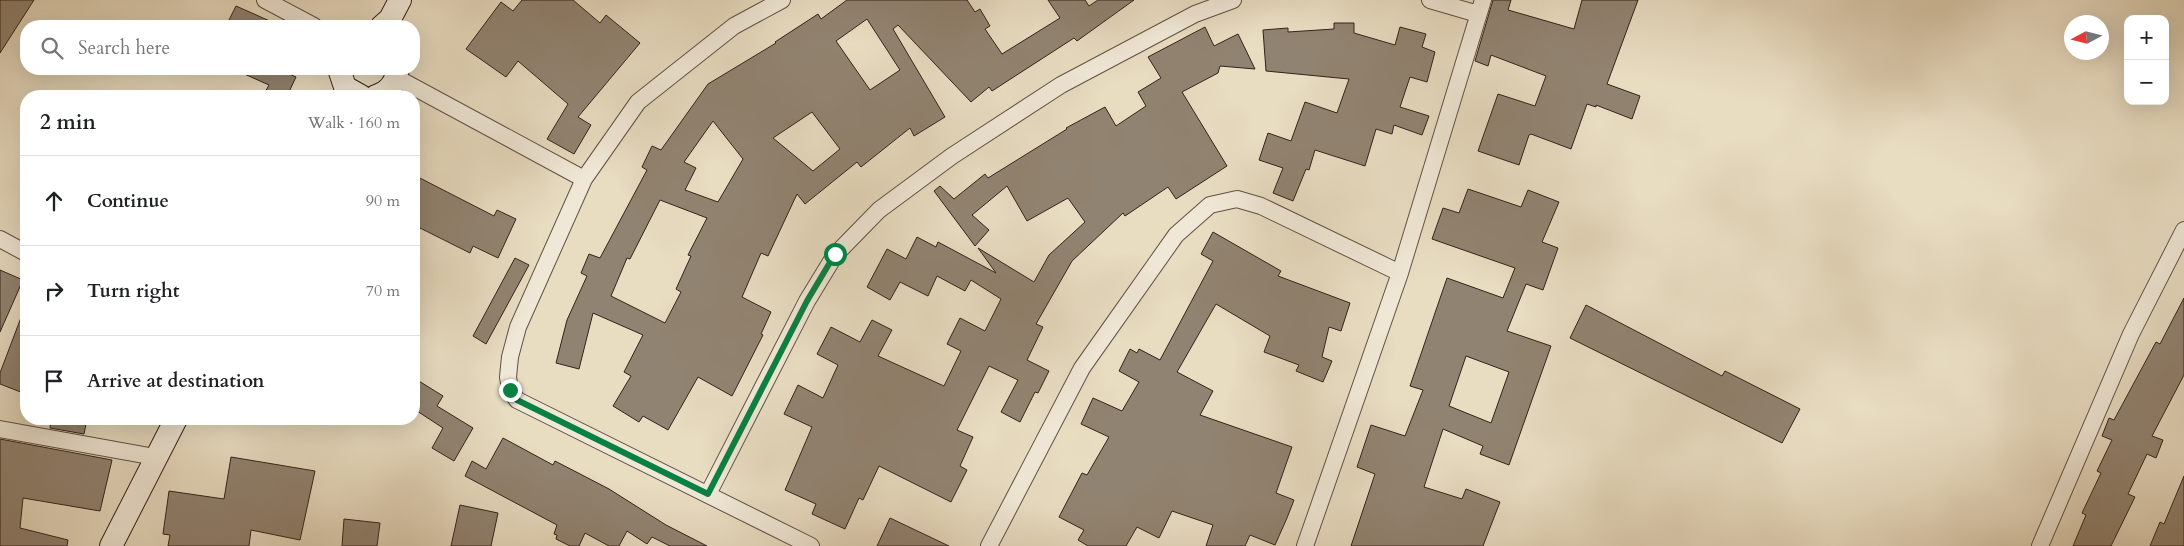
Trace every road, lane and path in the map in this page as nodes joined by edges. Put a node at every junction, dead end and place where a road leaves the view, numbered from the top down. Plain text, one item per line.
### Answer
1 (265, 0) edge
2 (782, 0) edge
3 (1233, 0) edge
4 (1430, 0) edge
5 (1480, 7) edge
6 (301, 20) edge
7 (397, 75) edge
8 (400, 75) edge
9 (386, 90) edge
10 (584, 179) junction
11 (2184, 230) edge
12 (0, 239) edge
13 (20, 250) edge
14 (1400, 273) junction
15 (173, 425) edge
16 (0, 429) edge
17 (154, 457) junction
18 (708, 494) junction
19 (111, 546) edge
20 (811, 546) edge
21 (989, 546) edge
22 (1305, 546) edge
23 (2040, 546) edge

1 - 6 street
2 - 10 street
3 - 18 street
4 - 5 street
5 - 14 street
7 - 9 street
8 - 10 street
10 - 18 street
11 - 23 street
12 - 13 street
14 - 21 street
14 - 22 street
15 - 17 street
16 - 17 street
17 - 19 street
18 - 20 street

